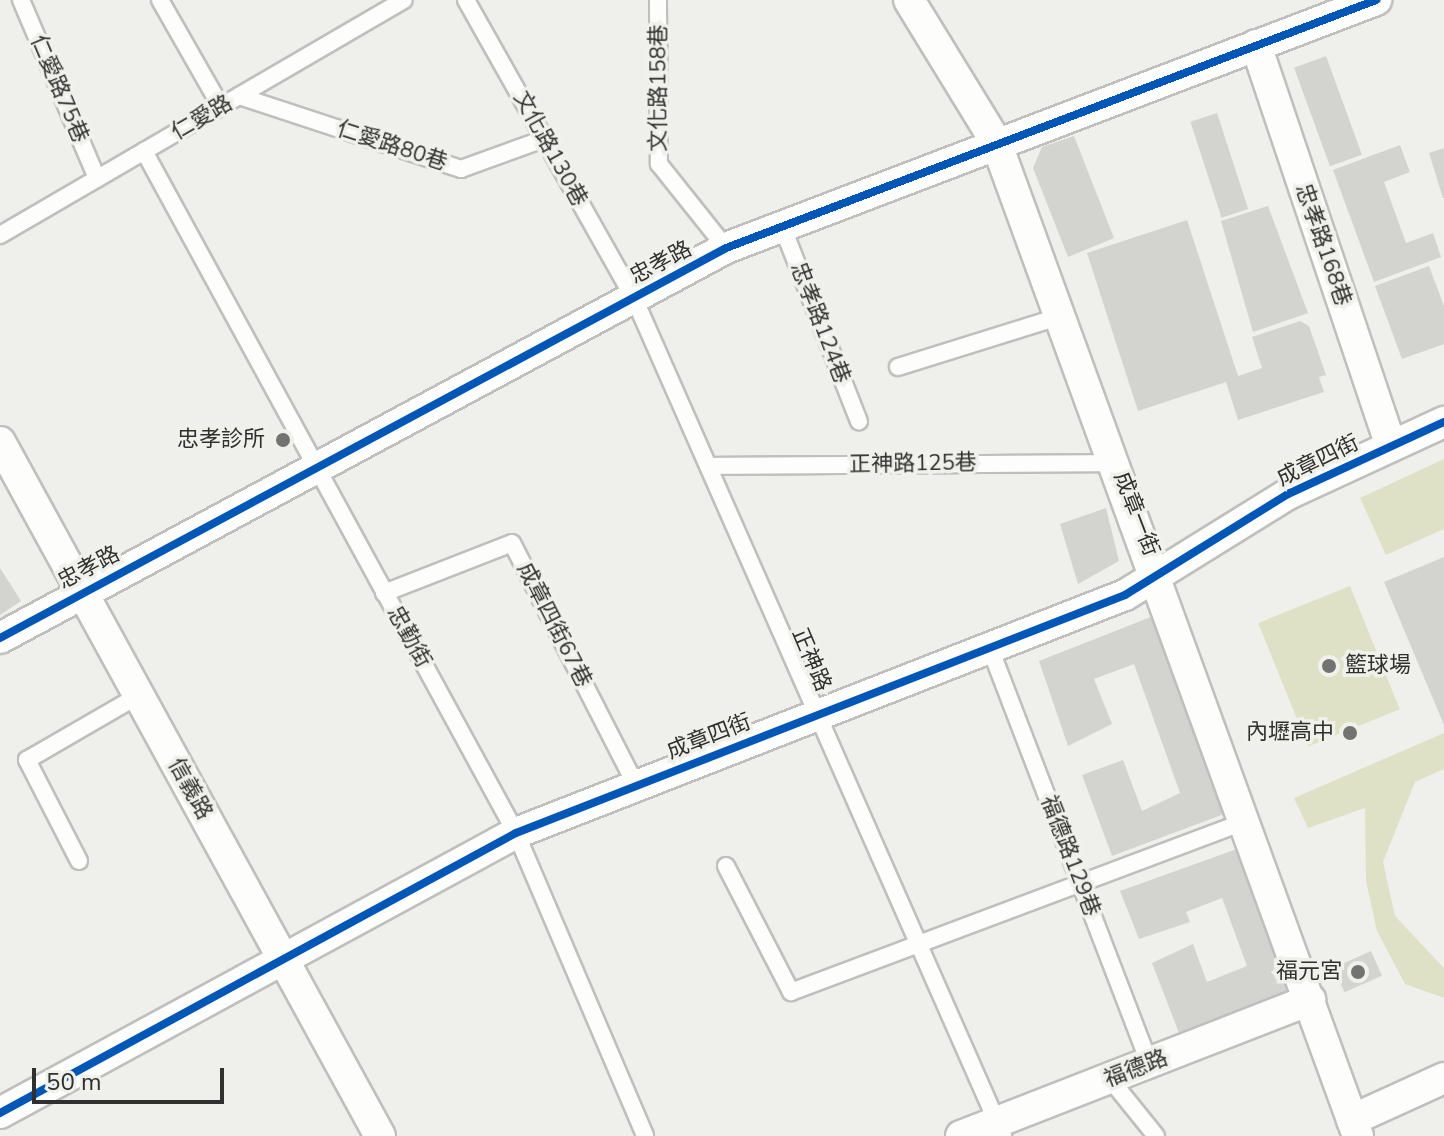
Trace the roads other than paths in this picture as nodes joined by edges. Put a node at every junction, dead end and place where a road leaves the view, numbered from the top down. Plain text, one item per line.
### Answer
1 (21, 0) edge
2 (160, 0) edge
3 (403, 0) edge
4 (466, 0) edge
5 (658, 0) edge
6 (909, 0) edge
7 (1376, 0) edge
8 (1256, 45) junction
9 (239, 96) junction
10 (221, 107) junction
11 (544, 139) junction
12 (996, 142) junction
13 (144, 151) junction
14 (97, 178) junction
15 (782, 226) junction
16 (0, 235) edge
17 (726, 248) junction
18 (634, 298) junction
19 (1062, 316) junction
20 (898, 367) dead end
21 (859, 421) dead end
22 (1444, 422) edge
23 (0, 442) edge
24 (1391, 446) junction
25 (1117, 463) junction
26 (709, 466) junction
27 (316, 469) junction
28 (1159, 573) junction
29 (82, 591) junction
30 (384, 593) junction
31 (0, 638) edge
32 (990, 648) junction
33 (139, 695) junction
34 (815, 715) junction
35 (636, 785) junction
36 (1246, 821) junction
37 (516, 833) junction
38 (79, 861) dead end
39 (726, 866) dead end
40 (1080, 880) junction
41 (919, 940) junction
42 (282, 956) junction
43 (1310, 1000) junction
44 (1150, 1064) junction
45 (1444, 1078) edge
46 (1110, 1079) junction
47 (0, 1114) edge
48 (1355, 1128) edge
49 (1000, 1129) edge
50 (11, 1136) edge
51 (380, 1136) edge
52 (645, 1136) edge
53 (961, 1136) edge
54 (1156, 1136) edge

1 - 14 lane, 仁愛路75巷
2 - 10 lane
3 - 9 lane, 仁愛路
4 - 11 lane, 文化路130巷
5 - 17 lane, 文化路158巷
6 - 12 street, 成章一街
7 - 8 street, 忠孝路
8 - 12 street, 忠孝路
8 - 24 street, 忠孝路168巷
9 - 10 lane, 仁愛路
9 - 11 lane, 仁愛路80巷
10 - 13 lane, 仁愛路
11 - 18 lane, 文化路130巷
12 - 15 street, 忠孝路
12 - 19 street, 成章一街
13 - 14 lane, 仁愛路
13 - 27 lane, 忠勤街
14 - 16 lane, 仁愛路
15 - 17 street, 忠孝路
15 - 21 lane, 忠孝路124巷
17 - 18 street, 忠孝路
18 - 26 lane, 正神路
18 - 27 street, 忠孝路
19 - 20 lane
19 - 25 street, 成章一街
22 - 24 street, 成章四街
23 - 29 street, 信義路
24 - 28 street, 成章四街
25 - 26 lane, 正神路125巷
25 - 28 street, 成章一街
26 - 34 lane, 正神路
27 - 29 street, 忠孝路
27 - 30 lane, 忠勤街
28 - 32 street, 成章四街
28 - 36 street, 成章一街
29 - 31 street, 忠孝路
29 - 33 street, 信義路
30 - 35 lane, 成章四街67巷
30 - 37 lane, 忠勤街
32 - 34 street, 成章四街
32 - 40 lane, 福德路129巷
33 - 38 lane
33 - 42 street, 信義路
34 - 35 street, 成章四街
34 - 41 lane, 正神路
35 - 37 street, 成章四街
36 - 40 lane
36 - 43 street, 成章一街
37 - 42 street, 成章四街
37 - 52 lane, 忠勤街
39 - 41 lane
40 - 41 lane
40 - 44 lane, 福德路129巷
41 - 49 lane, 正神路
42 - 47 street, 成章四街
42 - 51 street, 信義路
43 - 44 street, 福德路
43 - 48 street, 成章一街
44 - 46 street, 福德路
45 - 48 street
46 - 49 street, 福德路
46 - 54 lane
47 - 50 street
49 - 53 street, 福德路

